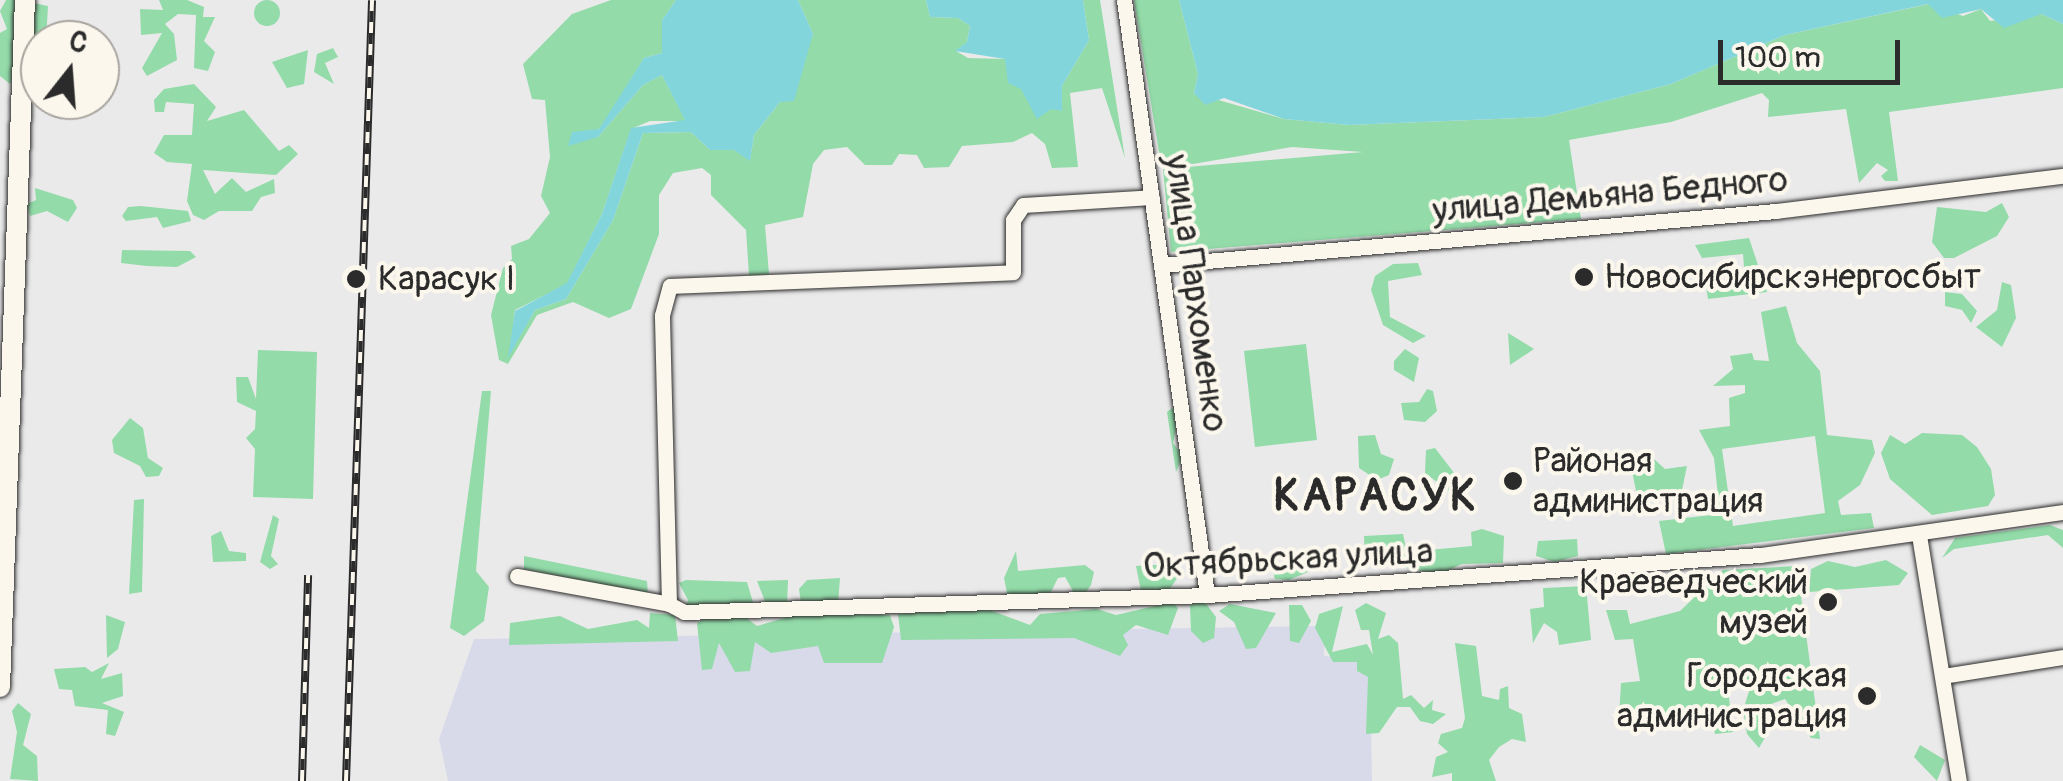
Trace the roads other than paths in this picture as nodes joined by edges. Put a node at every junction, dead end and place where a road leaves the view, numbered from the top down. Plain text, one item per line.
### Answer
1 (25, 0) edge
2 (1124, 0) edge
3 (2063, 176) edge
4 (1152, 197) junction
5 (1161, 265) junction
6 (2063, 512) edge
7 (1919, 535) junction
8 (517, 576) dead end
9 (1207, 595) junction
10 (669, 604) junction
11 (2063, 657) edge
12 (0, 672) edge
13 (1944, 676) junction
14 (0, 688) edge
15 (1959, 781) edge

1 - 12 main road
2 - 4 street, улица Пархоменко
3 - 5 street, улица Демьяна Бедного
4 - 5 street, улица Пархоменко
4 - 10 street
5 - 9 street, улица Пархоменко
6 - 7 street, Октябрьская улица
7 - 9 street, Октябрьская улица
7 - 13 street
8 - 10 street, Октябрьская улица
9 - 10 street, Октябрьская улица
11 - 13 street
12 - 14 main road
13 - 15 street

